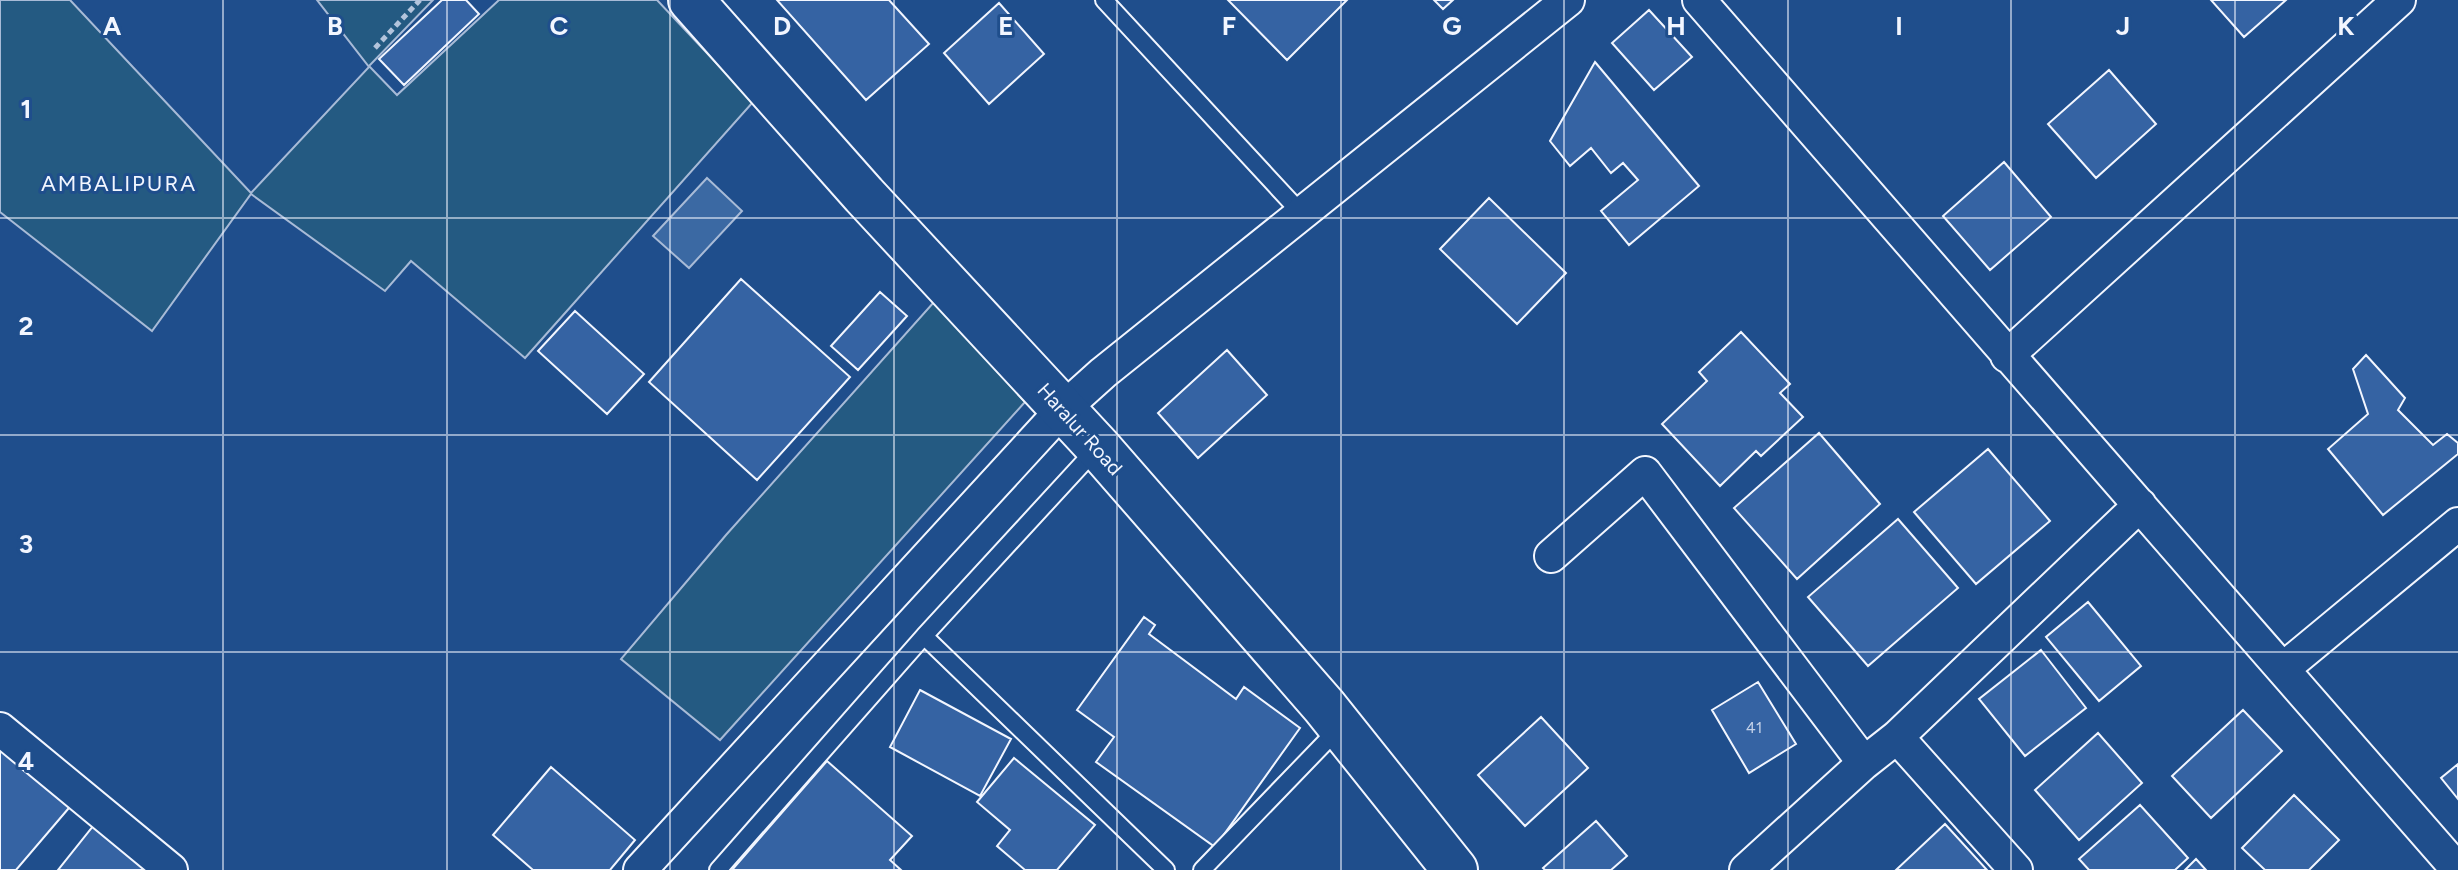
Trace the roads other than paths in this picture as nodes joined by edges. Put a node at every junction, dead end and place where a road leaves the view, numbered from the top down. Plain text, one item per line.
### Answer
1 (691, 0) edge
2 (1104, 0) edge
3 (1568, 0) edge
4 (1699, 0) edge
5 (2399, 0) edge
6 (1302, 214) junction
7 (2007, 356) junction
8 (1063, 409) junction
9 (1098, 447) junction
10 (2140, 505) junction
11 (2458, 524) edge
12 (1551, 556) dead end
13 (924, 636) junction
14 (2283, 669) junction
15 (1340, 727) junction
16 (0, 729) edge
17 (1897, 737) junction
18 (1864, 763) junction
19 (171, 870) edge
20 (640, 870) edge
21 (718, 870) edge
22 (1166, 870) edge
23 (1202, 870) edge
24 (1455, 870) edge
25 (1746, 870) edge
26 (2016, 870) edge
27 (2458, 870) edge

1 - 8 street, Haralur Road
2 - 6 lane
3 - 6 street
4 - 7 street
5 - 7 street
6 - 8 street
7 - 10 street
8 - 9 street, Haralur Road
8 - 20 street
9 - 13 lane
9 - 15 street, Haralur Road
10 - 14 street
10 - 17 street
11 - 14 street
12 - 18 street
13 - 21 lane
13 - 22 lane
14 - 27 street
15 - 23 lane
15 - 24 street, Haralur Road
16 - 19 street
17 - 18 street
17 - 26 street
18 - 25 street

